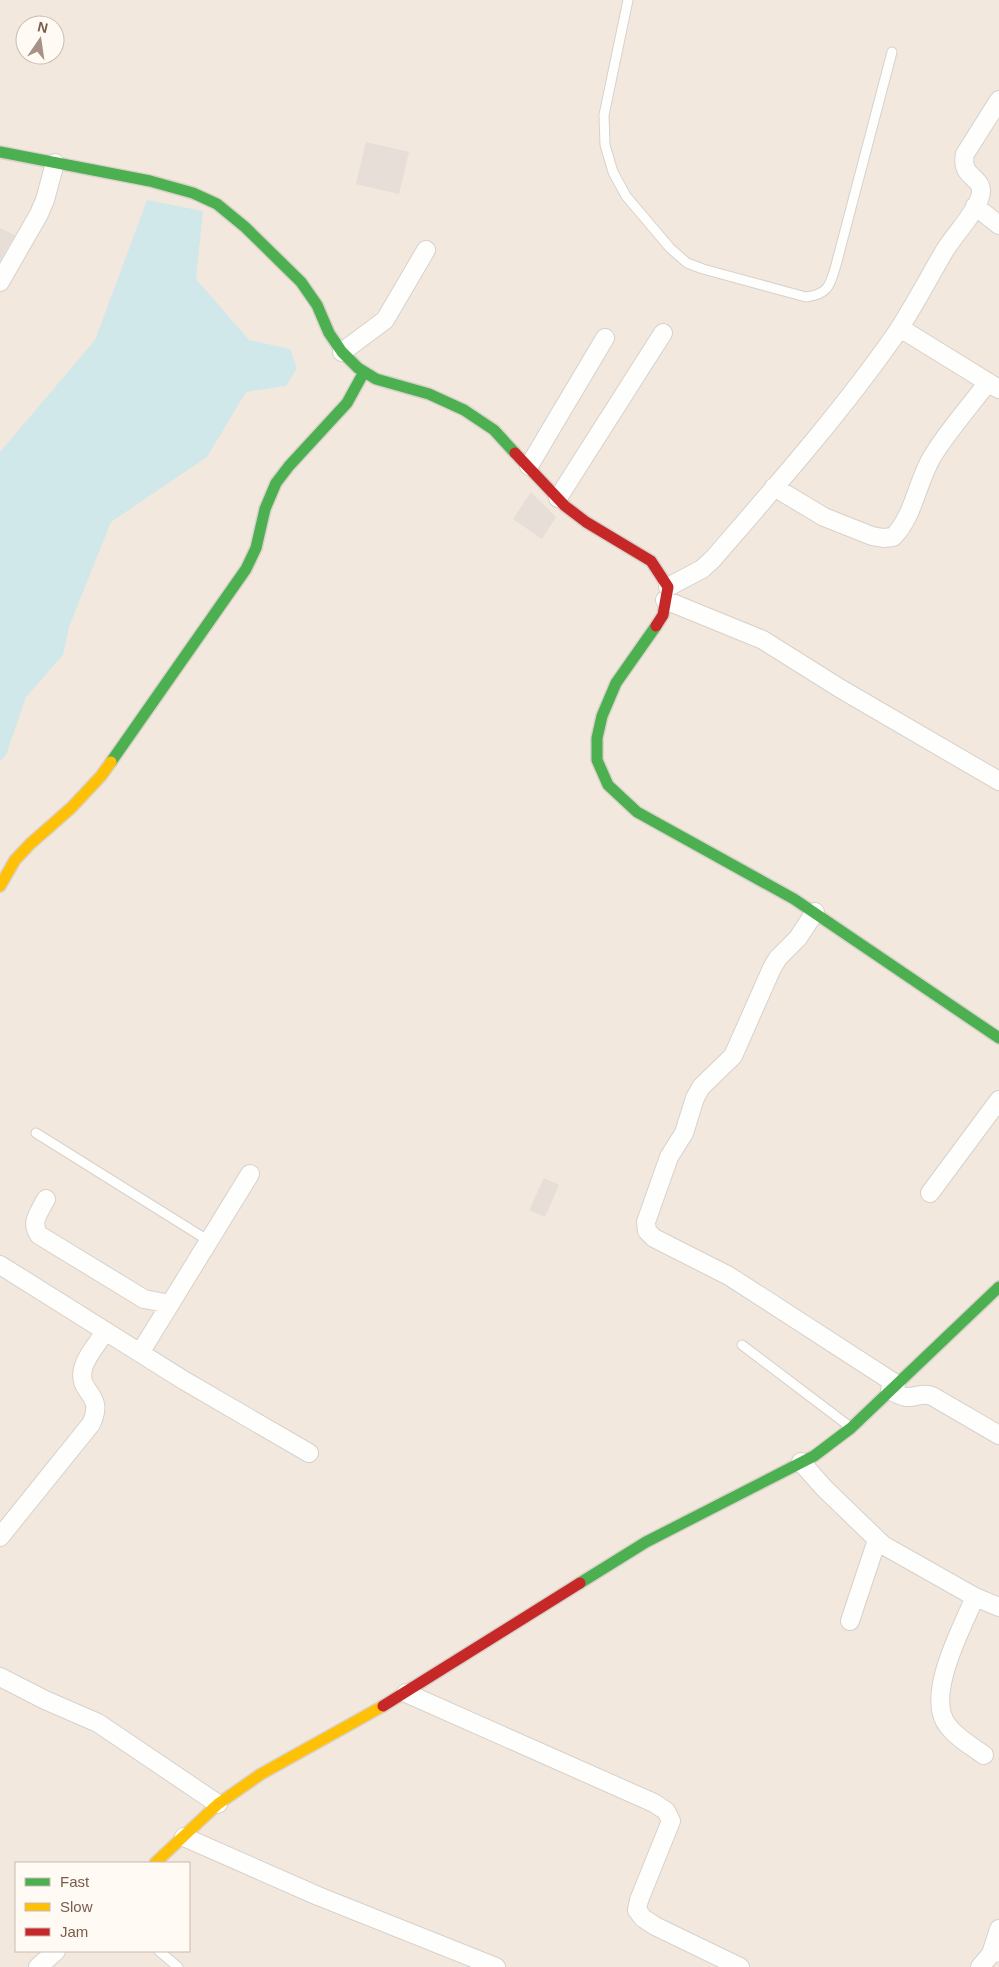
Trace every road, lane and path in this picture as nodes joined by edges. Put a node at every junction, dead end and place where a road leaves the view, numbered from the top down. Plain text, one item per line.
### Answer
1 (628, 0) edge
2 (892, 52) dead end
3 (999, 100) edge
4 (0, 152) edge
5 (55, 163) junction
6 (975, 206) junction
7 (999, 225) edge
8 (426, 250) dead end
9 (0, 282) edge
10 (900, 328) junction
11 (663, 333) dead end
12 (606, 338) dead end
13 (342, 352) junction
14 (364, 372) junction
15 (994, 385) edge
16 (529, 466) junction
17 (774, 487) junction
18 (558, 498) junction
19 (667, 594) junction
20 (999, 781) edge
21 (0, 886) edge
22 (815, 912) junction
23 (999, 1038) edge
24 (999, 1100) edge
25 (36, 1133) dead end
26 (250, 1174) dead end
27 (930, 1193) dead end
28 (46, 1199) dead end
29 (209, 1241) junction
30 (0, 1266) edge
31 (999, 1287) edge
32 (170, 1304) junction
33 (105, 1332) junction
34 (742, 1345) dead end
35 (140, 1353) junction
36 (893, 1387) junction
37 (851, 1428) junction
38 (999, 1435) edge
39 (309, 1453) dead end
40 (801, 1462) junction
41 (0, 1537) edge
42 (877, 1540) junction
43 (975, 1596) junction
44 (999, 1607) edge
45 (850, 1621) dead end
46 (0, 1677) edge
47 (406, 1694) junction
48 (984, 1755) dead end
49 (218, 1804) junction
50 (184, 1837) junction
51 (156, 1862) edge
52 (999, 1928) edge
53 (55, 1952) edge
54 (160, 1952) edge
55 (990, 1958) edge
56 (38, 1967) edge
57 (178, 1967) edge
58 (496, 1967) edge
59 (740, 1967) edge

1 - 2 lane
3 - 6 street
4 - 5 street
5 - 9 street
5 - 13 street
6 - 7 street
6 - 10 street
8 - 13 street
10 - 15 street
10 - 17 street
11 - 18 street
12 - 16 street
13 - 14 street
14 - 16 street
14 - 21 street
15 - 17 street
16 - 18 street
17 - 19 street
18 - 19 street
19 - 20 street
19 - 22 street
22 - 23 street
22 - 36 street
24 - 27 street
25 - 29 lane
26 - 29 street
28 - 32 street
29 - 32 street
30 - 33 street
31 - 36 street
32 - 35 street
33 - 35 street
33 - 41 street
34 - 37 lane
35 - 39 street
36 - 37 street
36 - 38 street
37 - 40 street
40 - 42 street
40 - 47 street
42 - 43 street
42 - 45 street
43 - 44 street
43 - 48 street
46 - 49 street
47 - 49 street
47 - 59 street
49 - 50 street
50 - 51 street
50 - 58 street
52 - 55 street
53 - 56 street
54 - 57 lane

